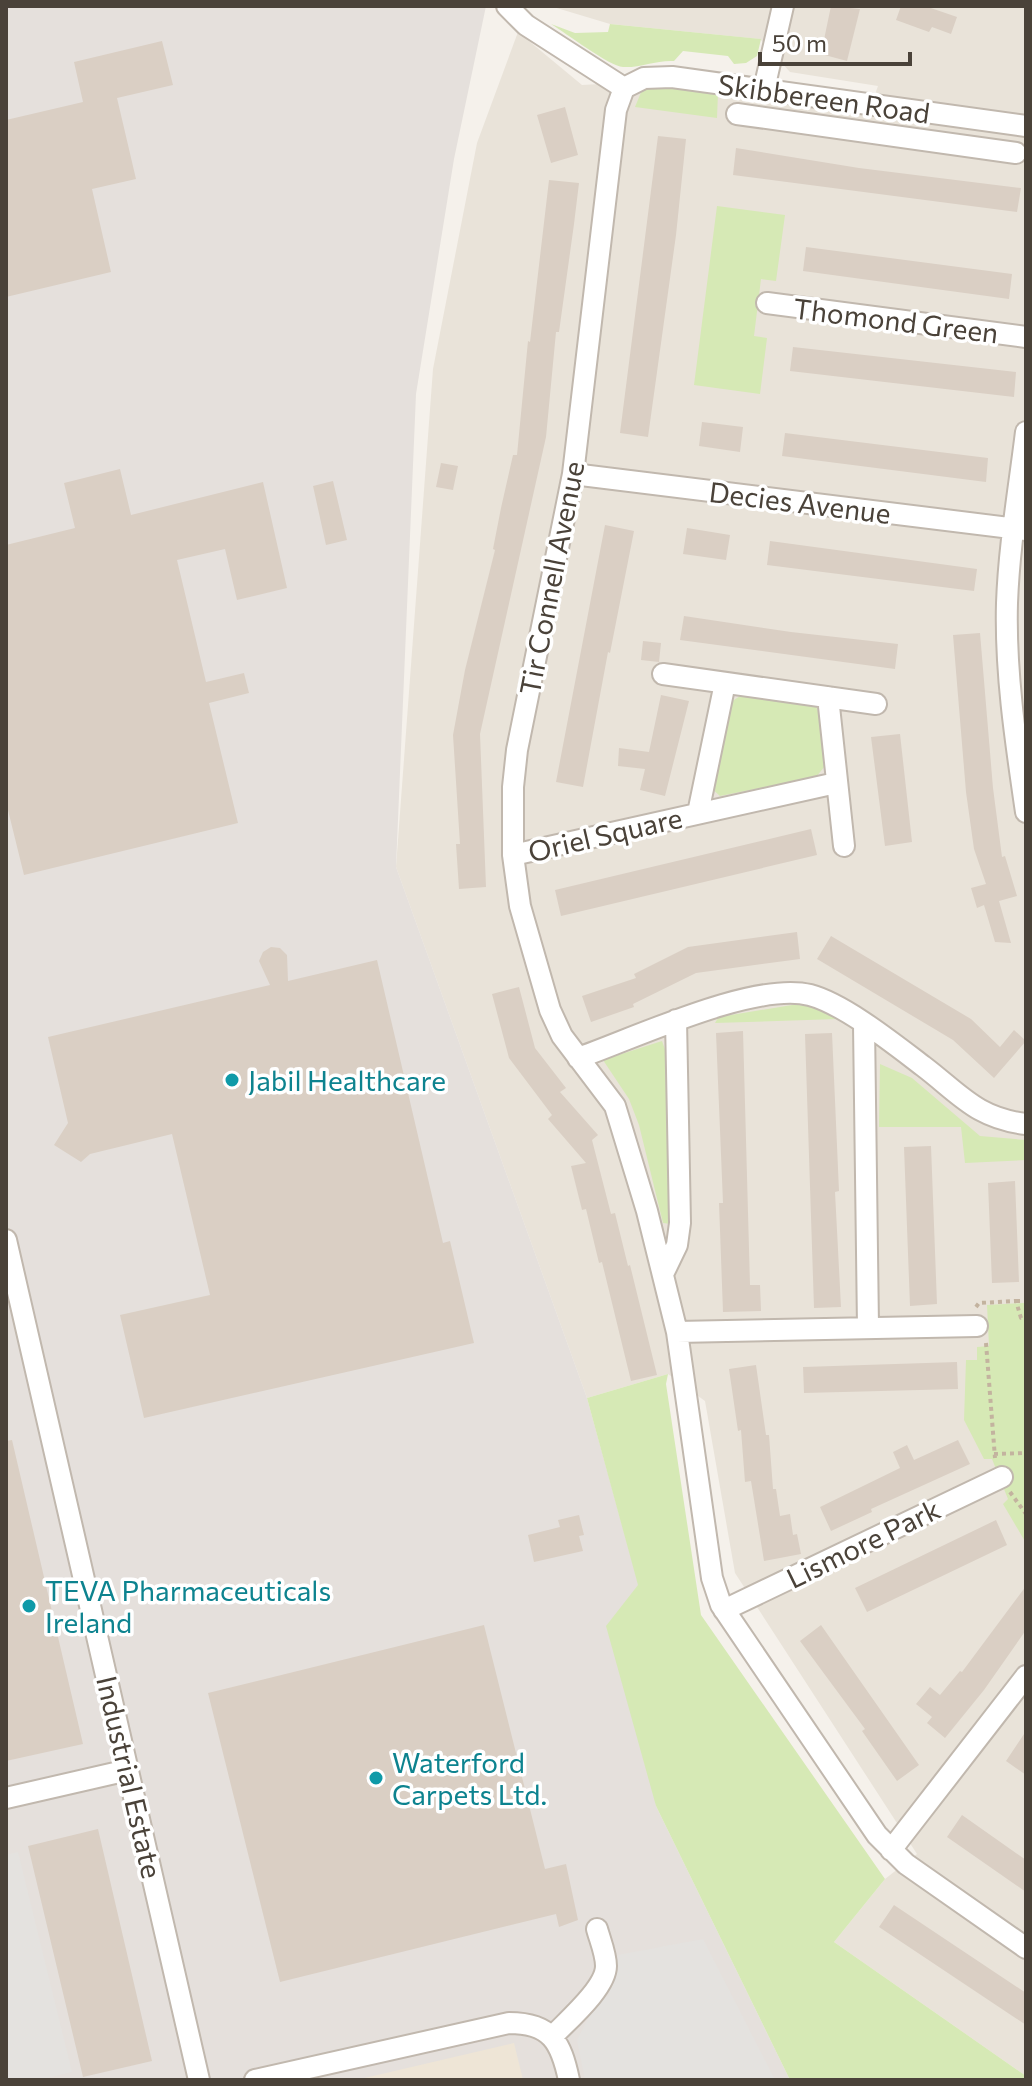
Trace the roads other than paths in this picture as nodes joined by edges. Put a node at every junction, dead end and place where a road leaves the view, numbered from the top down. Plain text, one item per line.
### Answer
1 (507, 6) edge
2 (783, 6) edge
3 (624, 88) junction
4 (764, 89) junction
5 (892, 107) junction
6 (737, 114) dead end
7 (1026, 126) edge
8 (888, 135) junction
9 (1016, 153) dead end
10 (767, 303) dead end
11 (1026, 337) edge
12 (1026, 432) edge
13 (573, 474) junction
14 (1020, 530) edge
15 (663, 674) dead end
16 (725, 683) junction
17 (828, 697) junction
18 (876, 704) dead end
19 (1020, 718) edge
20 (836, 783) junction
21 (1026, 812) edge
22 (698, 813) junction
23 (844, 846) dead end
24 (513, 855) junction
25 (676, 1020) junction
26 (864, 1025) junction
27 (578, 1058) junction
28 (1026, 1124) edge
29 (6, 1240) edge
30 (664, 1272) junction
31 (977, 1326) road end
32 (868, 1327) junction
33 (677, 1332) junction
34 (1002, 1477) road end
35 (724, 1610) junction
36 (1023, 1686) edge
37 (128, 1770) junction
38 (6, 1798) edge
39 (891, 1850) junction
40 (597, 1929) dead end
41 (1026, 1948) edge
42 (552, 2037) junction
43 (199, 2080) edge
44 (255, 2080) edge
45 (569, 2080) edge

1 - 3 street
2 - 4 street
3 - 4 street, Skibbereen Road
3 - 13 street, Tir Connell Avenue
4 - 5 street, Skibbereen Road
5 - 7 street, Skibbereen Road
5 - 8 street
6 - 8 street, Skibbereen Road
8 - 9 street, Skibbereen Road
10 - 11 street, Thomond Green
12 - 14 street
13 - 14 street, Decies Avenue
13 - 24 street, Tir Connell Avenue
14 - 19 street
15 - 16 street
16 - 17 street
16 - 22 street, Oriel Square
17 - 18 street
17 - 20 street
19 - 21 street
20 - 22 street, Oriel Square
20 - 23 street
22 - 24 street, Oriel Square
24 - 27 street, Tir Connell Avenue
25 - 26 street
25 - 27 street
25 - 30 street
26 - 28 street
26 - 32 street
27 - 30 street
29 - 37 street, Industrial Estate
30 - 33 street
31 - 32 street
32 - 33 street
33 - 35 street
34 - 35 street, Lismore Park
35 - 39 street
36 - 39 street
37 - 38 street
37 - 43 street, Industrial Estate
39 - 41 street
40 - 42 street
42 - 44 street
42 - 45 street

